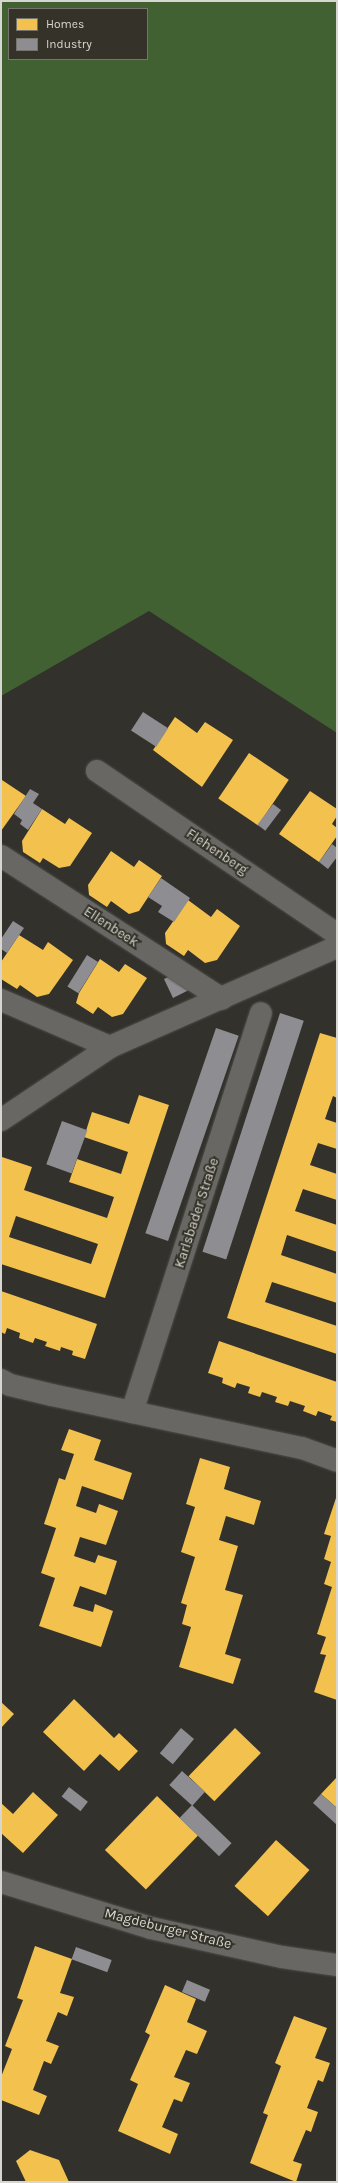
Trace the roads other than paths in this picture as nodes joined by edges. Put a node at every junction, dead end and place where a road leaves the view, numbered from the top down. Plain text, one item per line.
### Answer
1 (97, 771) dead end
2 (1, 856) edge
3 (337, 934) edge
4 (337, 946) edge
5 (222, 998) junction
6 (1, 1000) edge
7 (261, 1013) dead end
8 (110, 1048) junction
9 (1, 1120) edge
10 (1, 1380) edge
11 (132, 1412) junction
12 (337, 1460) edge
13 (1, 1882) edge
14 (337, 1964) edge

1 - 3 street, Flehenberg
2 - 5 street, Ellenbeek
4 - 5 street
5 - 8 street
6 - 8 street
7 - 11 street, Karlsbader Straße
8 - 9 street
10 - 11 street
11 - 12 street
13 - 14 street, Magdeburger Straße

